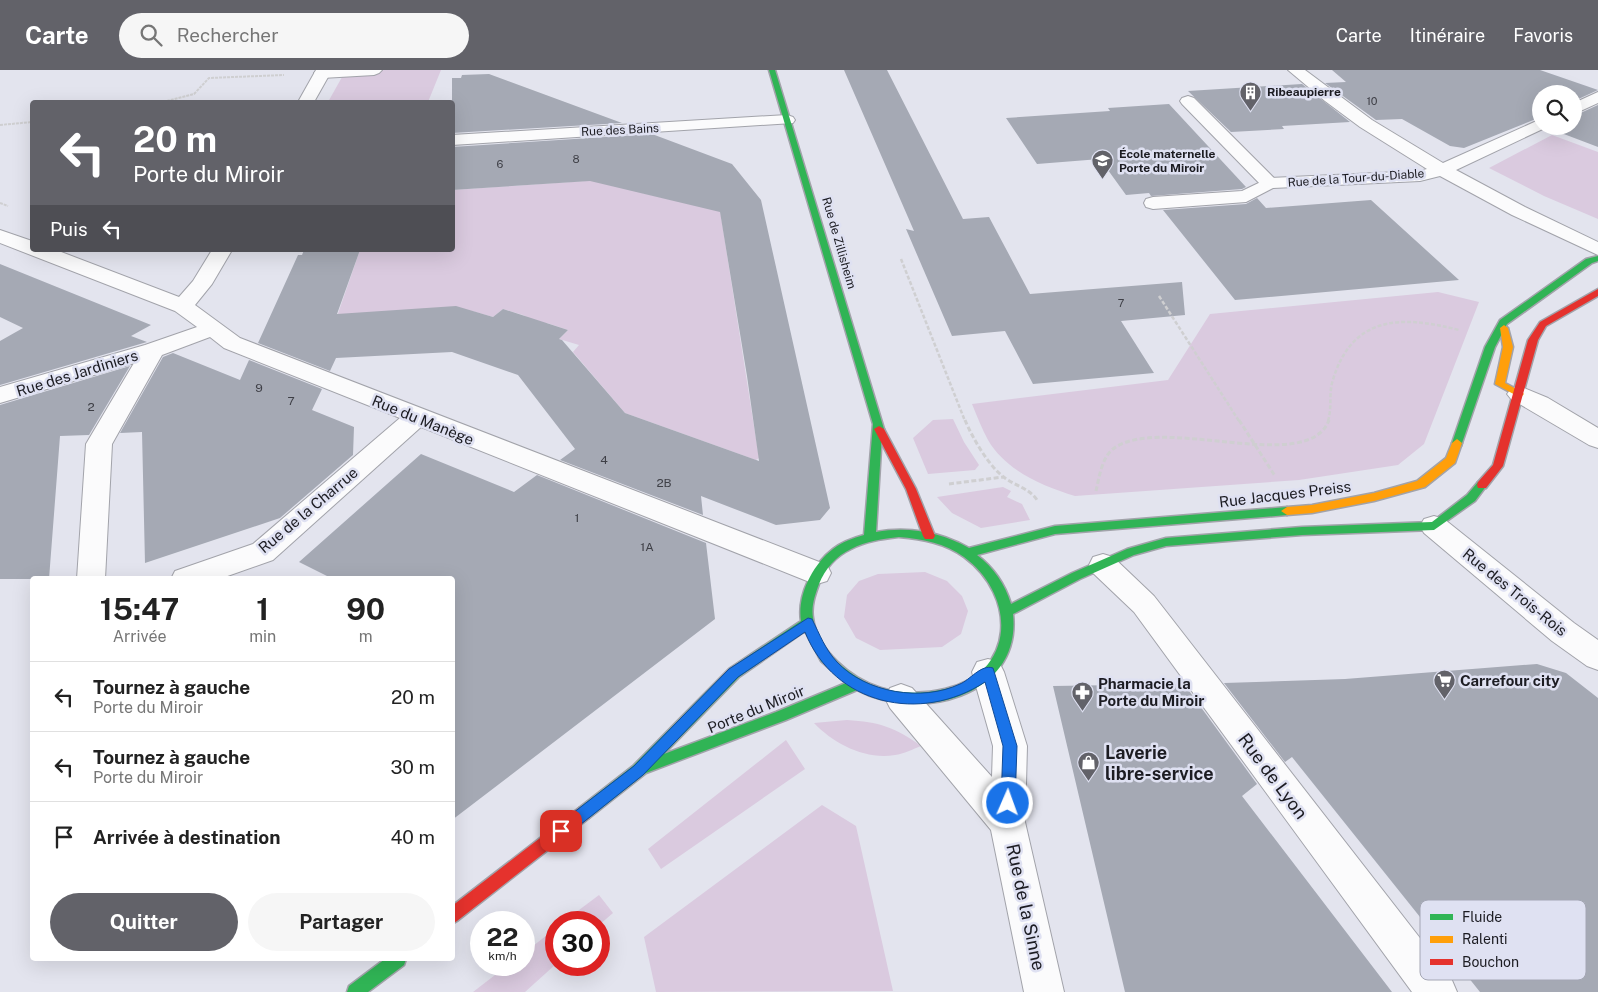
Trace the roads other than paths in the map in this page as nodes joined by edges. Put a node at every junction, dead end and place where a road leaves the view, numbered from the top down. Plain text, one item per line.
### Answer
1 (374, 70) edge
2 (772, 70) edge
3 (1296, 70) edge
4 (323, 71) edge
5 (1598, 98) edge
6 (307, 100) edge
7 (1188, 101) dead end
8 (1582, 105) edge
9 (787, 120) junction
10 (1532, 128) edge
11 (455, 140) edge
12 (1442, 170) junction
13 (1269, 183) junction
14 (1153, 203) dead end
15 (0, 236) edge
16 (30, 247) edge
17 (1598, 248) edge
18 (43, 252) edge
19 (221, 252) edge
20 (1598, 258) edge
21 (1598, 292) edge
22 (183, 306) junction
23 (1503, 322) junction
24 (212, 328) junction
25 (154, 350) junction
26 (1518, 394) junction
27 (0, 396) edge
28 (417, 417) junction
29 (877, 425) junction
30 (1598, 440) edge
31 (1434, 526) junction
32 (870, 536) junction
33 (929, 536) junction
34 (968, 553) junction
35 (1103, 565) junction
36 (818, 573) junction
37 (91, 576) edge
38 (194, 576) edge
39 (1009, 611) junction
40 (808, 623) junction
41 (1598, 657) edge
42 (988, 672) junction
43 (857, 684) junction
44 (901, 698) junction
45 (638, 771) junction
46 (1007, 822) junction
47 (455, 914) edge
48 (395, 961) edge
49 (1420, 968) edge
50 (1429, 980) edge
51 (356, 992) edge
52 (1044, 992) edge
53 (1438, 992) edge

1 - 4 street
2 - 9 main road, Rue de Zillisheim
3 - 12 street, Rue de la Tour-du-Diable
4 - 6 street
5 - 8 street
7 - 13 street, Rue de la Tour-du-Diable
9 - 11 street, Rue des Bains
9 - 29 main road, Rue de Zillisheim
10 - 12 street
12 - 13 street, Rue de la Tour-du-Diable
12 - 17 street, Rue de la Tour-du-Diable
13 - 14 street, Rue de la Tour-du-Diable
15 - 16 street
18 - 22 street, Rue du Manège
19 - 22 street
20 - 23 main road, Rue Jacques Preiss
21 - 26 main road
22 - 24 street, Rue du Manège
23 - 26 main road
23 - 34 main road, Rue Jacques Preiss
24 - 25 street
24 - 28 street, Rue du Manège
25 - 27 street, Rue des Jardiniers
25 - 37 street
26 - 30 street
26 - 31 main road
28 - 36 street, Rue du Manège
28 - 38 street, Rue de la Charrue
29 - 32 main road, Rue de Zillisheim
29 - 33 main road, Rue de Zillisheim
31 - 35 main road
31 - 41 street, Rue des Trois-Rois
32 - 33 main road
32 - 36 main road
33 - 34 main road
34 - 39 main road
35 - 39 main road
35 - 49 street, Rue de Lyon
36 - 40 main road
39 - 42 main road
40 - 43 main road
40 - 45 main road, Porte du Miroir
42 - 44 main road
42 - 46 street, Rue de la Sinne
43 - 44 main road
43 - 45 main road, Porte du Miroir
44 - 46 street, Rue de la Sinne
45 - 47 main road, Porte du Miroir
46 - 52 street, Rue de la Sinne
48 - 51 main road
50 - 53 street, Rue de Lyon

